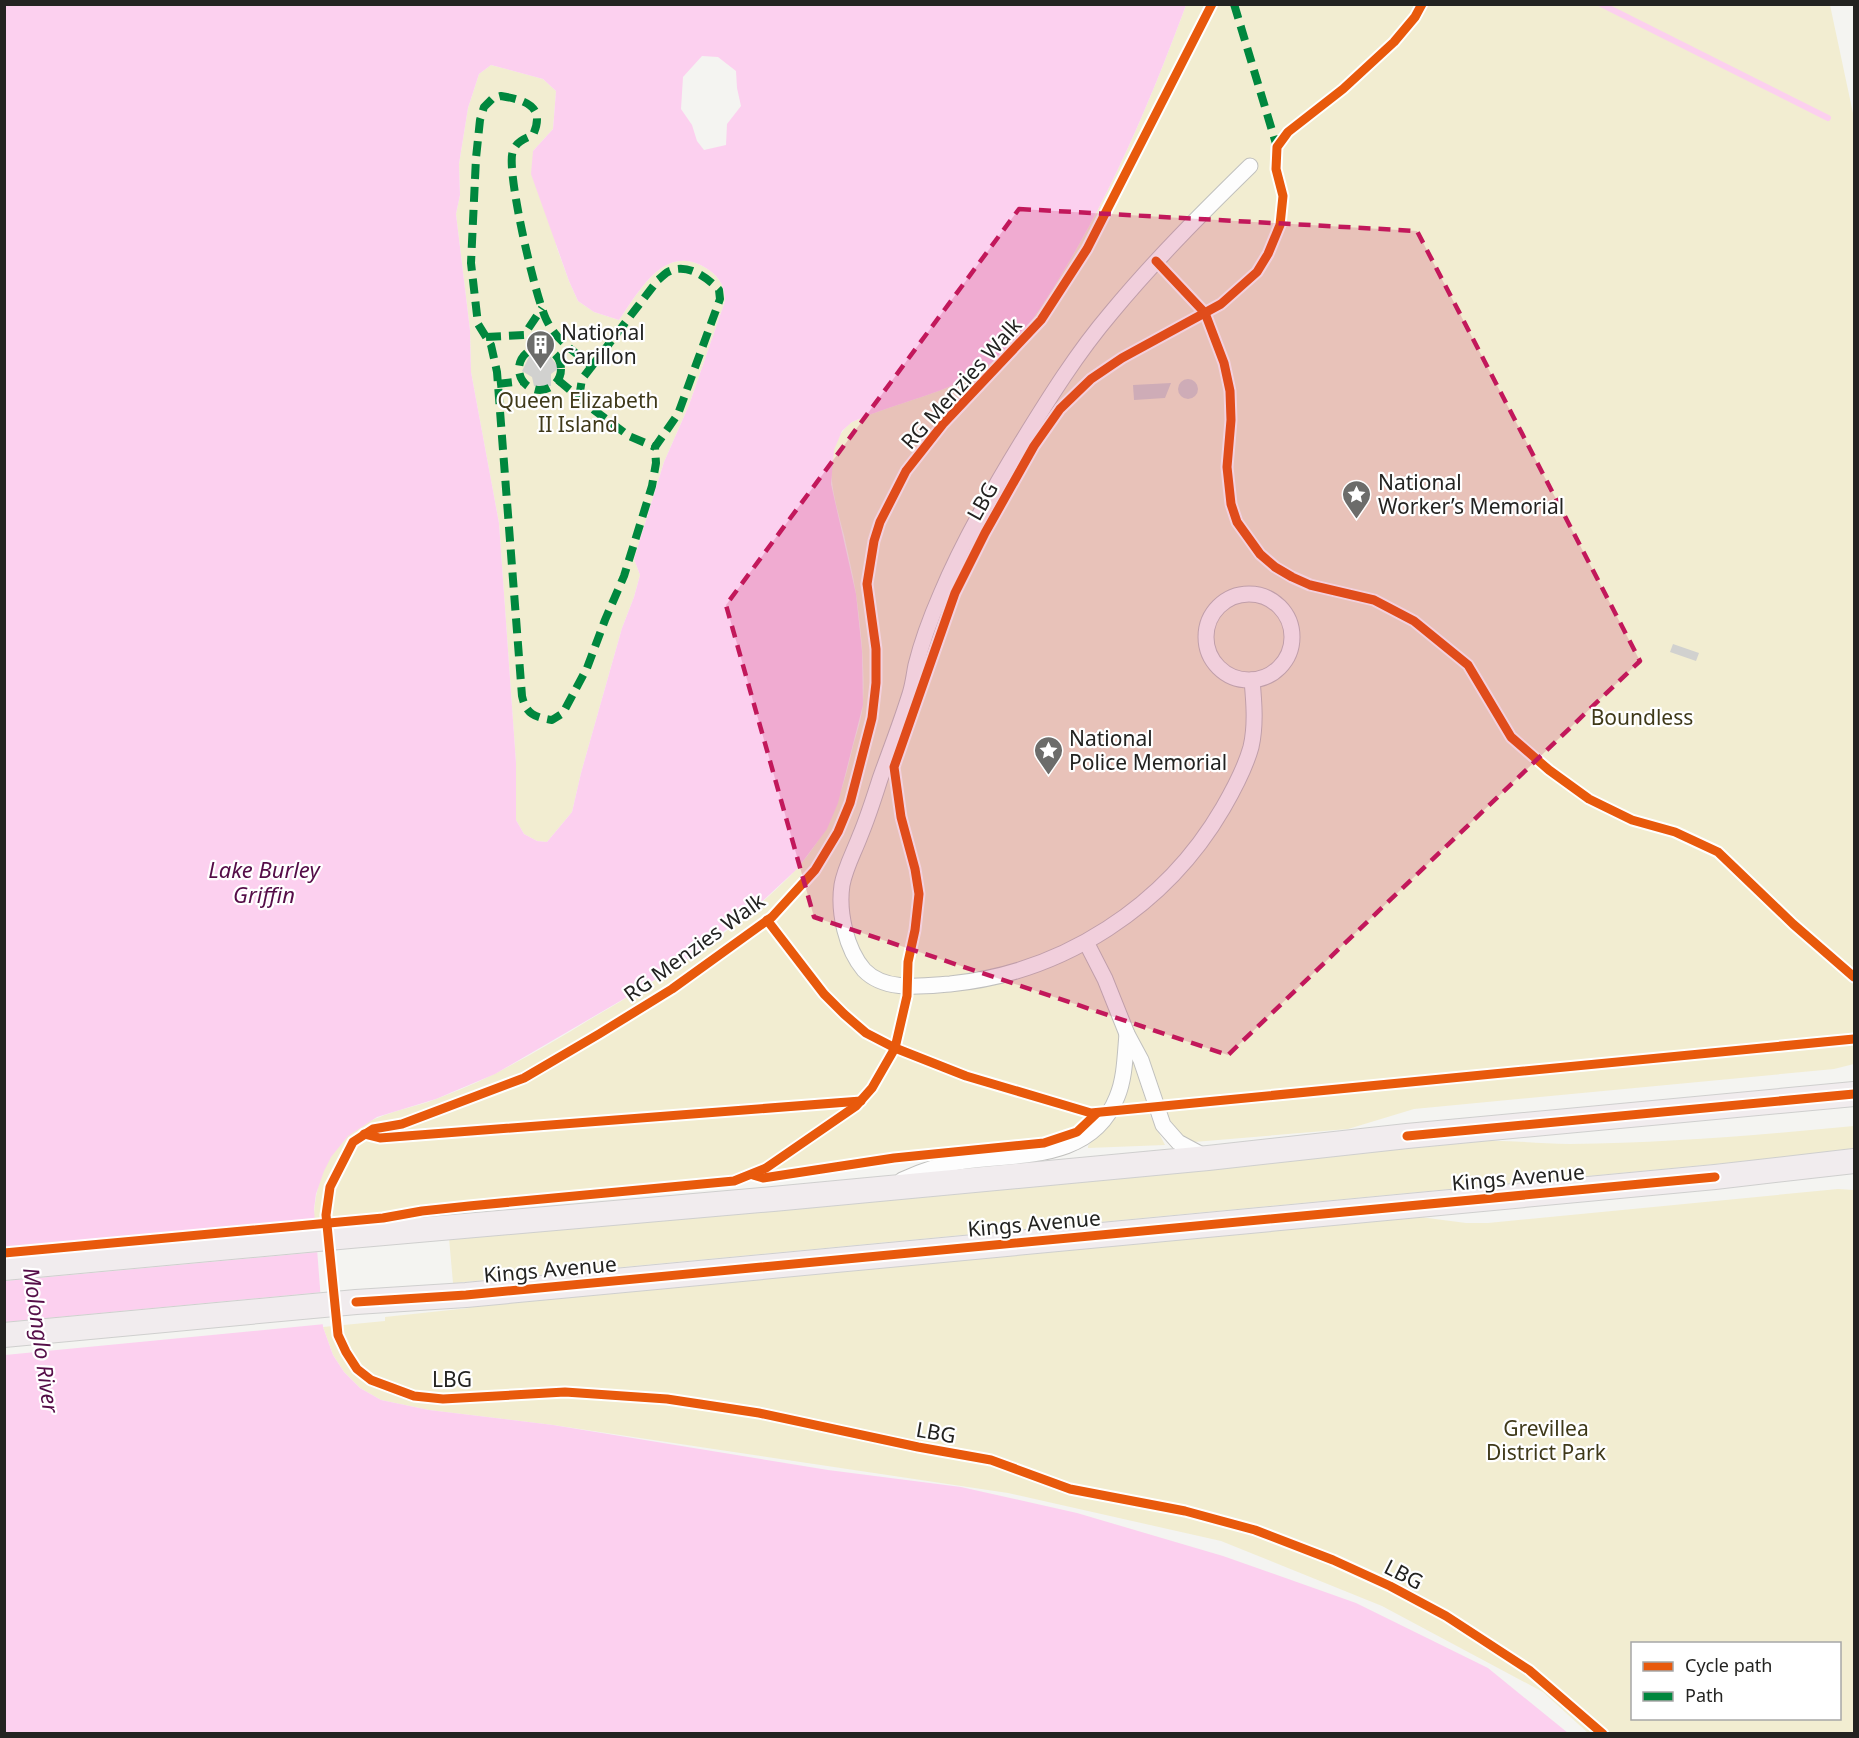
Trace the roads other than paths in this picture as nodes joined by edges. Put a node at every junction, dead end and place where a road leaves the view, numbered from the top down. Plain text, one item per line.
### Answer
1 (1250, 166) dead end
2 (1252, 680) junction
3 (1086, 942) junction
4 (1127, 1034) junction
5 (1854, 1078) edge
6 (1854, 1094) edge
7 (1800, 1098) junction
8 (1209, 1158) junction
9 (1854, 1161) edge
10 (1810, 1166) junction
11 (1854, 1175) edge
12 (881, 1189) junction
13 (4, 1268) edge
14 (4, 1335) edge

1 - 3 street
2 - 2 street
2 - 3 street
3 - 4 street
4 - 8 street
4 - 12 street
5 - 7 main road
6 - 7 main road
7 - 8 main road
8 - 12 main road
9 - 10 main road, Kings Avenue
10 - 11 main road
10 - 14 main road, Kings Avenue
12 - 13 main road

